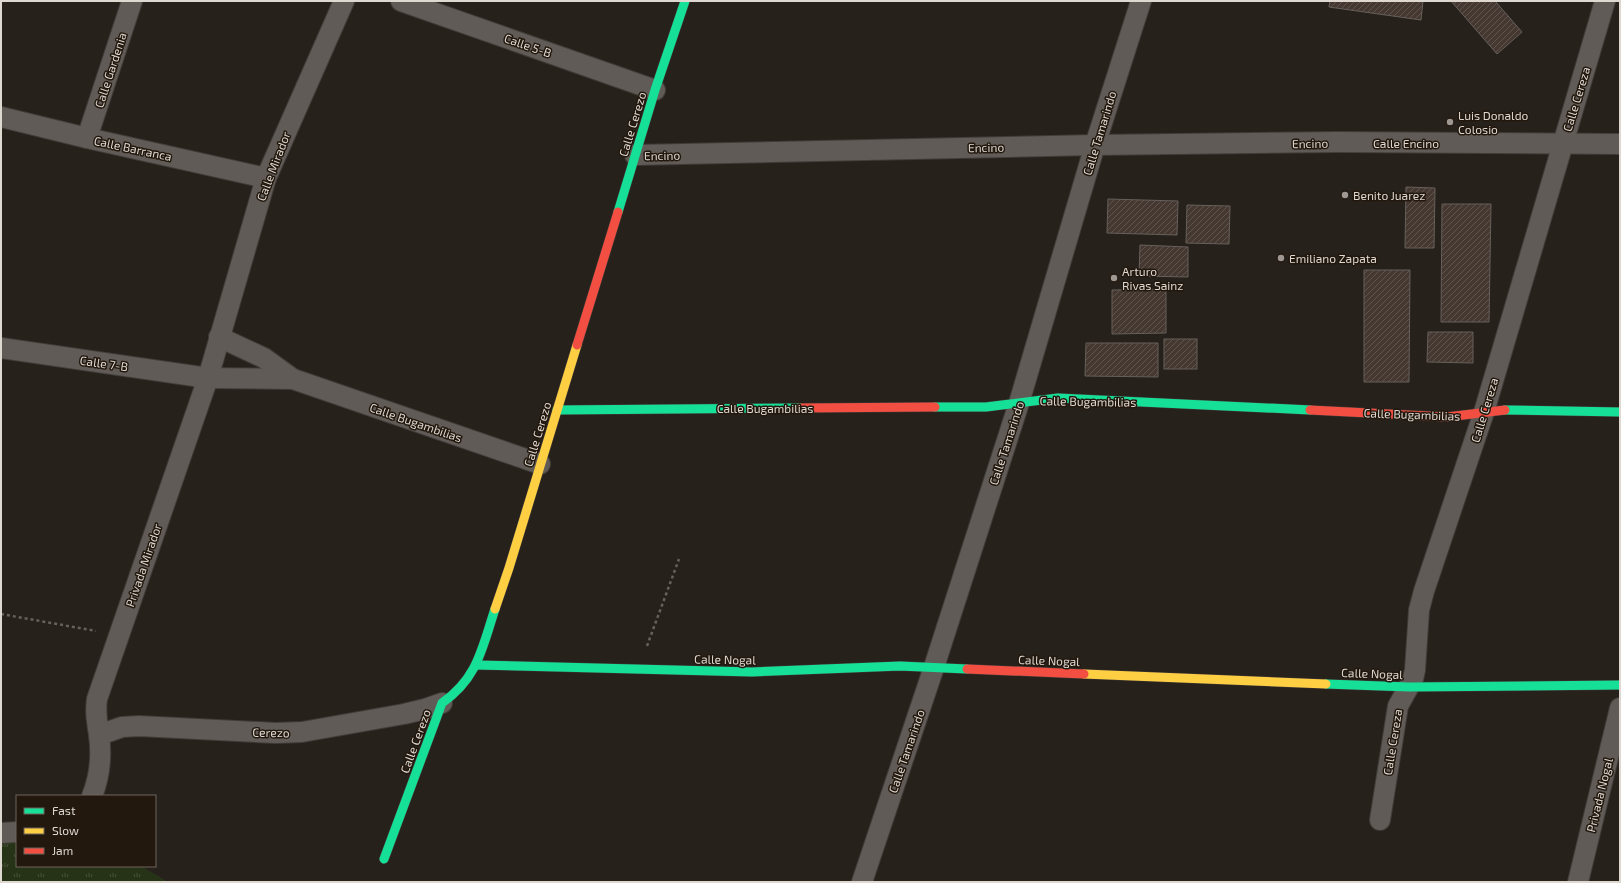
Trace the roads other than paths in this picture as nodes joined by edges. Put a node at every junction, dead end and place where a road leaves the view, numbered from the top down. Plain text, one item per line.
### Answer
1 (132, 1) edge
2 (344, 1) edge
3 (401, 1) edge
4 (685, 1) edge
5 (1141, 1) edge
6 (1605, 1) edge
7 (655, 90) junction
8 (1, 117) edge
9 (87, 138) junction
10 (1336, 142) joint
11 (1563, 143) junction
12 (1620, 144) edge
13 (1095, 145) junction
14 (635, 155) junction
15 (266, 178) junction
16 (219, 337) junction
17 (1, 348) edge
18 (208, 378) junction
19 (293, 379) junction
20 (1019, 403) junction
21 (557, 410) junction
22 (1484, 412) junction
23 (1620, 412) edge
24 (540, 464) junction
25 (476, 665) junction
26 (934, 667) junction
27 (1620, 685) edge
28 (1409, 687) junction
29 (442, 703) junction
30 (1620, 708) edge
31 (99, 735) junction
32 (92, 795) edge
33 (1380, 820) dead end
34 (16, 832) edge
35 (1, 833) edge
36 (384, 859) dead end
37 (862, 882) edge
38 (1578, 882) edge

1 - 9 street, Calle Gardenia
2 - 15 street, Calle Mirador
3 - 7 street, Calle 5-B
4 - 7 street, Calle Cerezo
5 - 13 street, Calle Tamarindo
6 - 11 street, Calle Cereza
7 - 14 street, Calle Cerezo
8 - 9 street, Calle Barranca
9 - 15 street, Calle Barranca
10 - 11 street, Calle Encino
10 - 13 street, Encino
11 - 12 street, Calle Encino
11 - 22 street, Calle Cereza
13 - 14 street, Encino
13 - 20 street, Calle Tamarindo
14 - 21 street, Calle Cerezo
15 - 16 street, Calle Mirador
16 - 18 street, Privada Mirador
16 - 19 street, Calle Bugambilias
17 - 18 street, Calle 7-B
18 - 19 street, Calle Bugambilias
18 - 31 street, Privada Mirador
19 - 24 street, Calle Bugambilias
20 - 21 street, Calle Bugambilias
20 - 22 street, Calle Bugambilias
20 - 26 street, Calle Tamarindo
21 - 24 street, Calle Cerezo
22 - 23 street, Calle Bugambilias
22 - 28 street, Calle Cereza
24 - 25 street, Calle Cerezo
25 - 26 street, Calle Nogal
25 - 29 street, Calle Cerezo
26 - 28 street, Calle Nogal
26 - 37 street, Calle Tamarindo
27 - 28 street, Calle Nogal
28 - 33 street, Calle Cereza
29 - 31 street, Cerezo
29 - 36 street, Calle Cerezo
30 - 38 street, Privada Nogal
31 - 32 street, Privada Mirador
34 - 35 street

